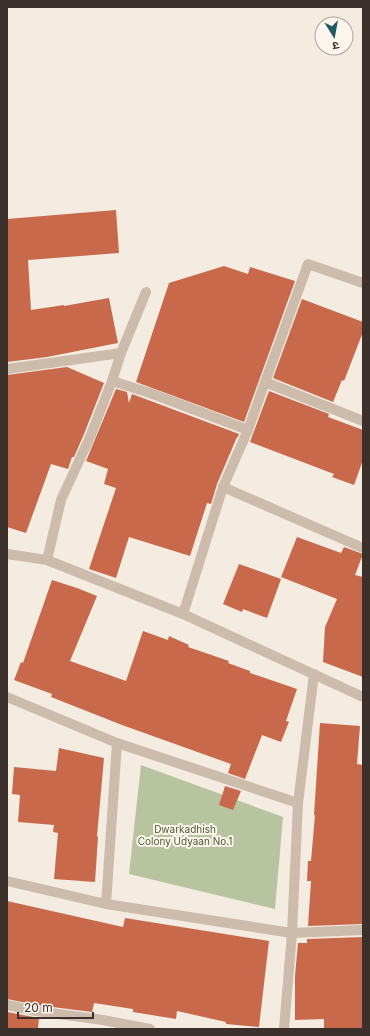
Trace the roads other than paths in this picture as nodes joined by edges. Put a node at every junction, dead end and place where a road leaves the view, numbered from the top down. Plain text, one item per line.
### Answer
1 (363, 283) edge
2 (146, 292) dead end
3 (121, 353) junction
4 (7, 369) edge
5 (112, 381) junction
6 (265, 382) junction
7 (363, 421) edge
8 (248, 430) junction
9 (223, 488) junction
10 (363, 548) edge
11 (7, 554) edge
12 (47, 560) junction
13 (183, 614) junction
14 (314, 674) junction
15 (7, 697) edge
16 (363, 697) edge
17 (117, 742) junction
18 (298, 803) junction
19 (7, 881) edge
20 (106, 904) junction
21 (363, 930) edge
22 (292, 933) junction
23 (7, 1005) edge
24 (102, 1024) edge
25 (150, 1029) edge
26 (284, 1029) edge

1 - 6 street
2 - 3 street
3 - 4 street
3 - 5 street
5 - 8 street
5 - 12 street
6 - 7 street
6 - 8 street
8 - 9 street
9 - 10 street
9 - 13 street
11 - 12 street
12 - 13 street
13 - 14 street
14 - 16 street
14 - 18 street
15 - 17 street
17 - 18 street
17 - 20 street
18 - 22 street
19 - 20 street
20 - 22 street
21 - 22 street
22 - 26 street
23 - 24 street
24 - 25 street

